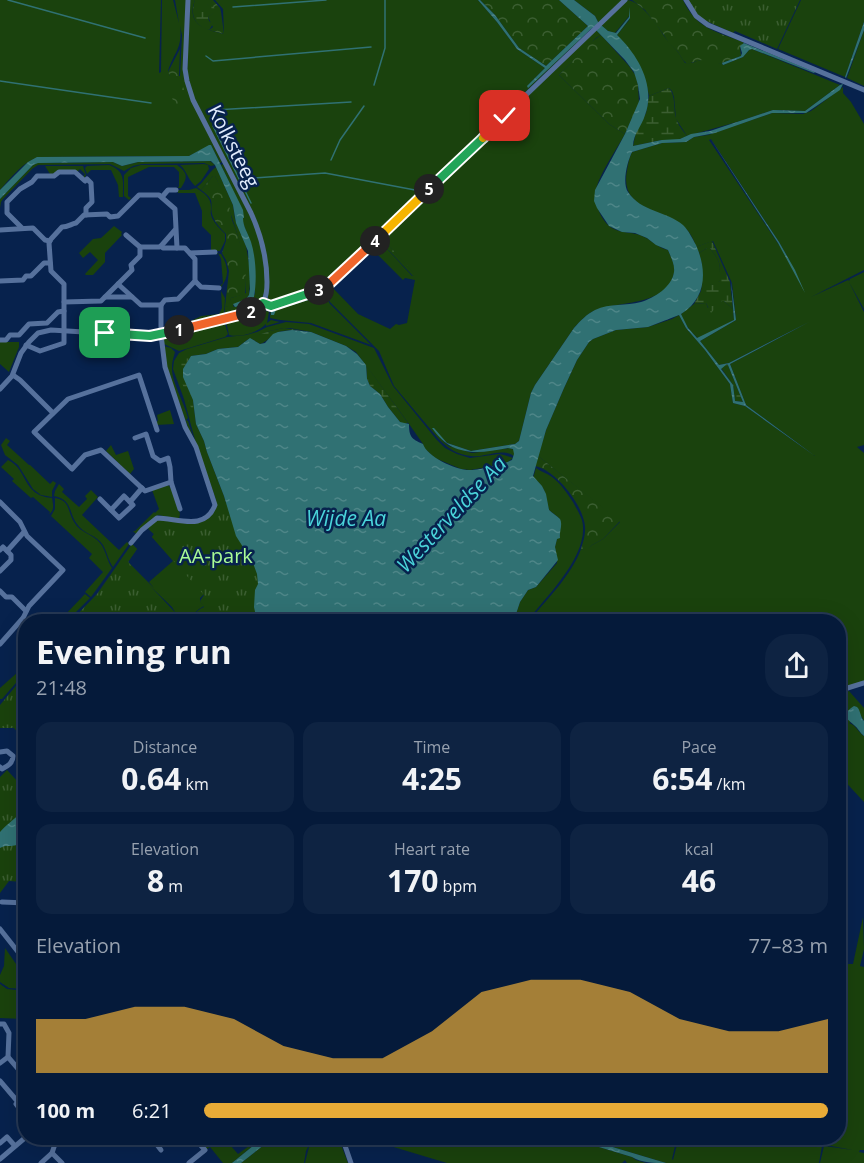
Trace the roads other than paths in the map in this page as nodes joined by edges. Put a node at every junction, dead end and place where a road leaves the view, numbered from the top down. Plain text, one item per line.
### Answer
1 (188, 0) edge
2 (625, 0) edge
3 (686, 0) edge
4 (864, 90) edge
5 (176, 190) dead end
6 (162, 197) junction
7 (86, 215) junction
8 (22, 228) junction
9 (0, 230) edge
10 (175, 230) junction
11 (126, 235) dead end
12 (50, 241) junction
13 (161, 246) junction
14 (140, 247) junction
15 (177, 248) junction
16 (215, 252) dead end
17 (190, 253) junction
18 (50, 263) junction
19 (0, 280) edge
20 (195, 281) junction
21 (118, 284) junction
22 (219, 288) dead end
23 (105, 297) junction
24 (132, 297) junction
25 (64, 302) junction
26 (263, 303) junction
27 (160, 305) junction
28 (64, 311) junction
29 (65, 330) junction
30 (161, 335) junction
31 (0, 340) edge
32 (26, 345) junction
33 (13, 375) junction
34 (0, 389) edge
35 (53, 412) junction
36 (157, 430) dead end
37 (135, 438) dead end
38 (171, 482) junction
39 (142, 488) junction
40 (100, 500) dead end
41 (0, 502) edge
42 (130, 502) junction
43 (180, 509) dead end
44 (111, 510) junction
45 (24, 532) junction
46 (130, 543) dead end
47 (3, 550) edge
48 (0, 571) edge
49 (0, 591) edge
50 (26, 611) junction
51 (25, 614) edge
52 (18, 624) edge
53 (0, 644) edge
54 (864, 683) edge
55 (846, 689) edge
56 (0, 752) edge
57 (1, 770) edge
58 (2, 902) dead end
59 (18, 903) edge
60 (0, 931) edge
61 (18, 955) edge
62 (0, 1024) edge
63 (8, 1057) junction
64 (0, 1063) edge
65 (18, 1069) edge
66 (0, 1080) edge
67 (18, 1102) edge
68 (0, 1143) edge
69 (18, 1144) edge
70 (55, 1145) edge
71 (157, 1145) edge
72 (200, 1145) edge
73 (345, 1145) edge
74 (15, 1146) junction
75 (161, 1150) dead end
76 (52, 1153) junction
77 (0, 1159) edge
78 (41, 1163) edge
79 (62, 1163) edge
80 (189, 1163) edge
81 (351, 1163) edge

1 - 26 street, Kolksteeg
2 - 26 street
3 - 4 street
5 - 6 street
6 - 7 street
6 - 10 street
7 - 8 street
7 - 12 street
8 - 9 street
8 - 12 street
10 - 13 street
10 - 15 street
11 - 14 street
12 - 18 street
13 - 14 street
13 - 15 street
14 - 21 street
15 - 17 street
16 - 17 street
17 - 20 street
18 - 19 street
18 - 25 street
20 - 22 street
20 - 27 street
21 - 23 street
21 - 24 street
23 - 24 street
23 - 25 street
24 - 27 street
25 - 28 street
26 - 30 street
27 - 30 street
28 - 29 street
28 - 31 street
29 - 30 street
29 - 32 street
29 - 32 street
30 - 46 street
32 - 33 street
33 - 34 street
33 - 35 street
35 - 36 street
35 - 39 street
37 - 38 street
38 - 39 street
38 - 43 street
39 - 42 street
40 - 44 street
41 - 45 street
42 - 44 street
42 - 44 street
45 - 47 street
45 - 50 street
47 - 48 street
49 - 50 street
50 - 51 street
52 - 53 street
54 - 55 street
56 - 57 street
58 - 59 street
60 - 61 street
62 - 63 street
63 - 64 street
63 - 65 street
66 - 67 street
68 - 74 street
69 - 74 street
70 - 76 street
71 - 75 street
72 - 80 street
73 - 81 street
74 - 77 street
76 - 78 street
76 - 79 street

